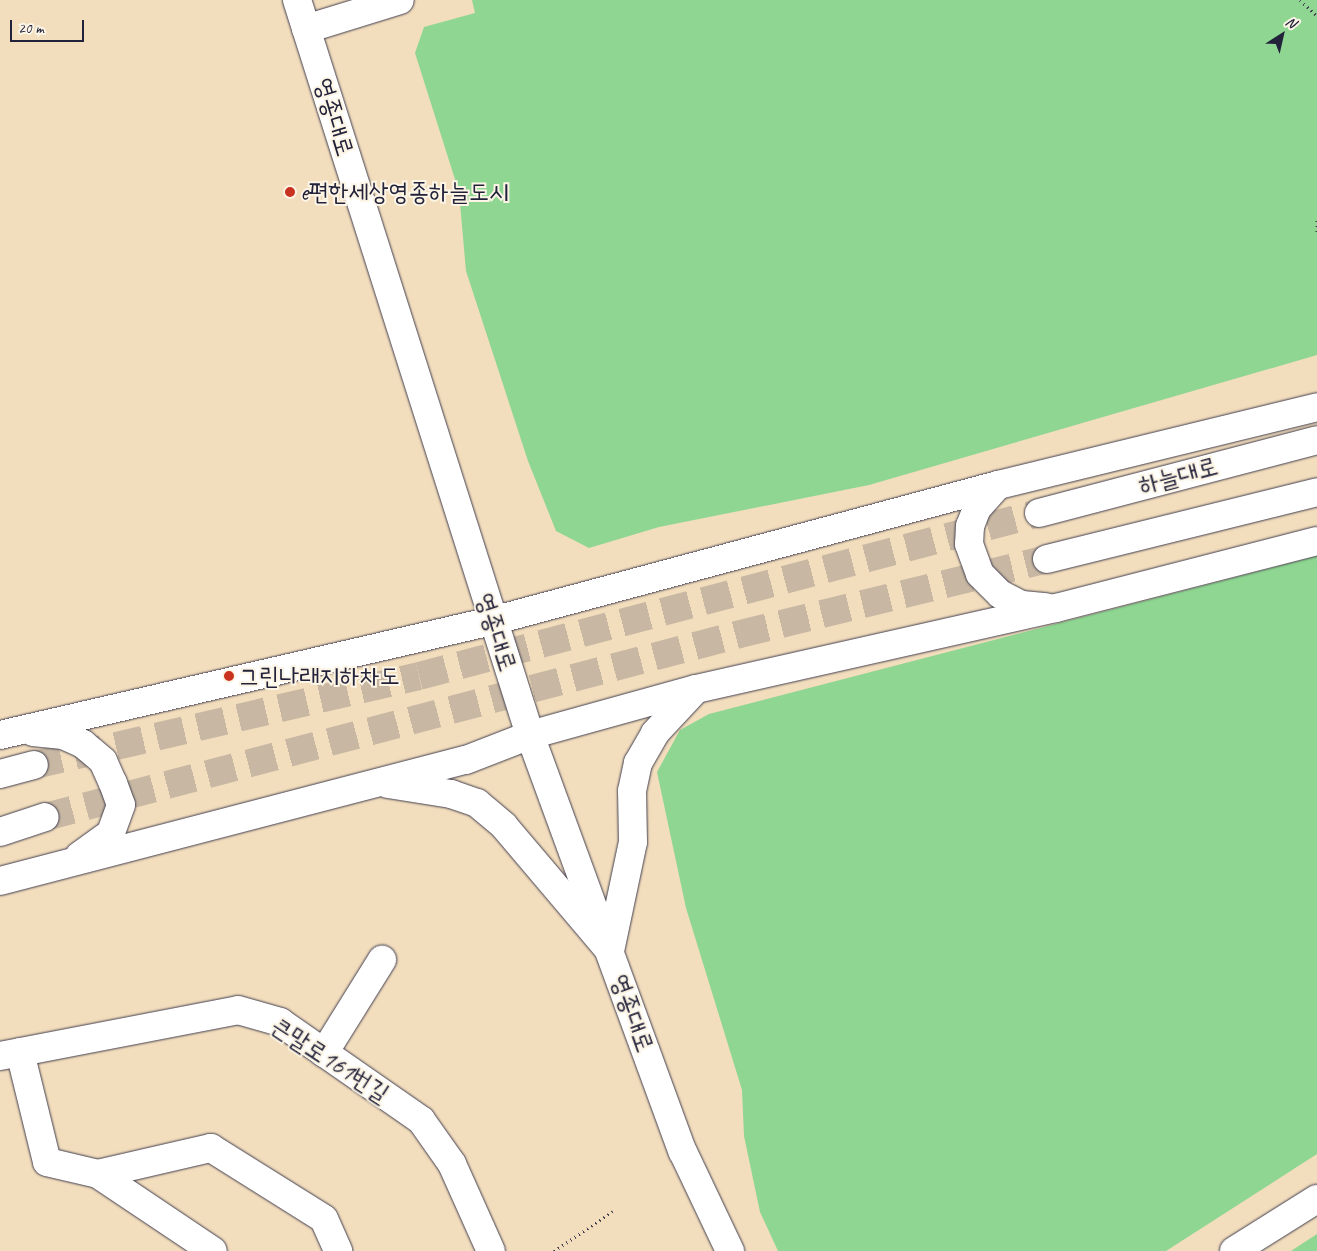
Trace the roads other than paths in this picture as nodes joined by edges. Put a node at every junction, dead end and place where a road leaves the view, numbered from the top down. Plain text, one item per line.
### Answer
1 (297, 0) edge
2 (400, 0) edge
3 (306, 29) junction
4 (1317, 407) edge
5 (1317, 440) edge
6 (998, 485) junction
7 (1317, 492) edge
8 (1039, 513) tunnel mouth
9 (1317, 541) edge
10 (1047, 559) tunnel mouth
11 (1056, 608) junction
12 (492, 621) junction
13 (696, 689) junction
14 (10, 732) edge
15 (530, 735) junction
16 (34, 765) tunnel mouth
17 (0, 774) edge
18 (377, 782) junction
19 (45, 817) tunnel mouth
20 (0, 832) edge
21 (68, 865) junction
22 (0, 881) edge
23 (610, 951) junction
24 (382, 960) dead end
25 (324, 1053) junction
26 (10, 1054) edge
27 (98, 1174) junction
28 (1317, 1198) edge
29 (213, 1251) edge
30 (338, 1251) edge
31 (491, 1251) edge
32 (730, 1251) edge
33 (1234, 1251) edge

1 - 3 main road, 영종대로
2 - 3 main road
3 - 12 main road, 영종대로
4 - 6 main road
5 - 8 main road, 하늘대로
6 - 11 main road
6 - 12 main road
7 - 10 main road, 하늘대로
9 - 11 main road
11 - 13 main road
12 - 14 main road
12 - 15 main road, 영종대로
13 - 15 main road
13 - 23 main road
14 - 21 main road
15 - 18 main road
15 - 23 main road, 영종대로
16 - 17 main road
18 - 21 main road
18 - 23 main road
19 - 20 main road
21 - 22 main road
23 - 32 main road, 영종대로
24 - 25 main road
25 - 26 main road, 큰말로161번길
25 - 31 main road, 큰말로161번길
26 - 27 main road
27 - 29 main road
27 - 30 main road
28 - 33 main road

